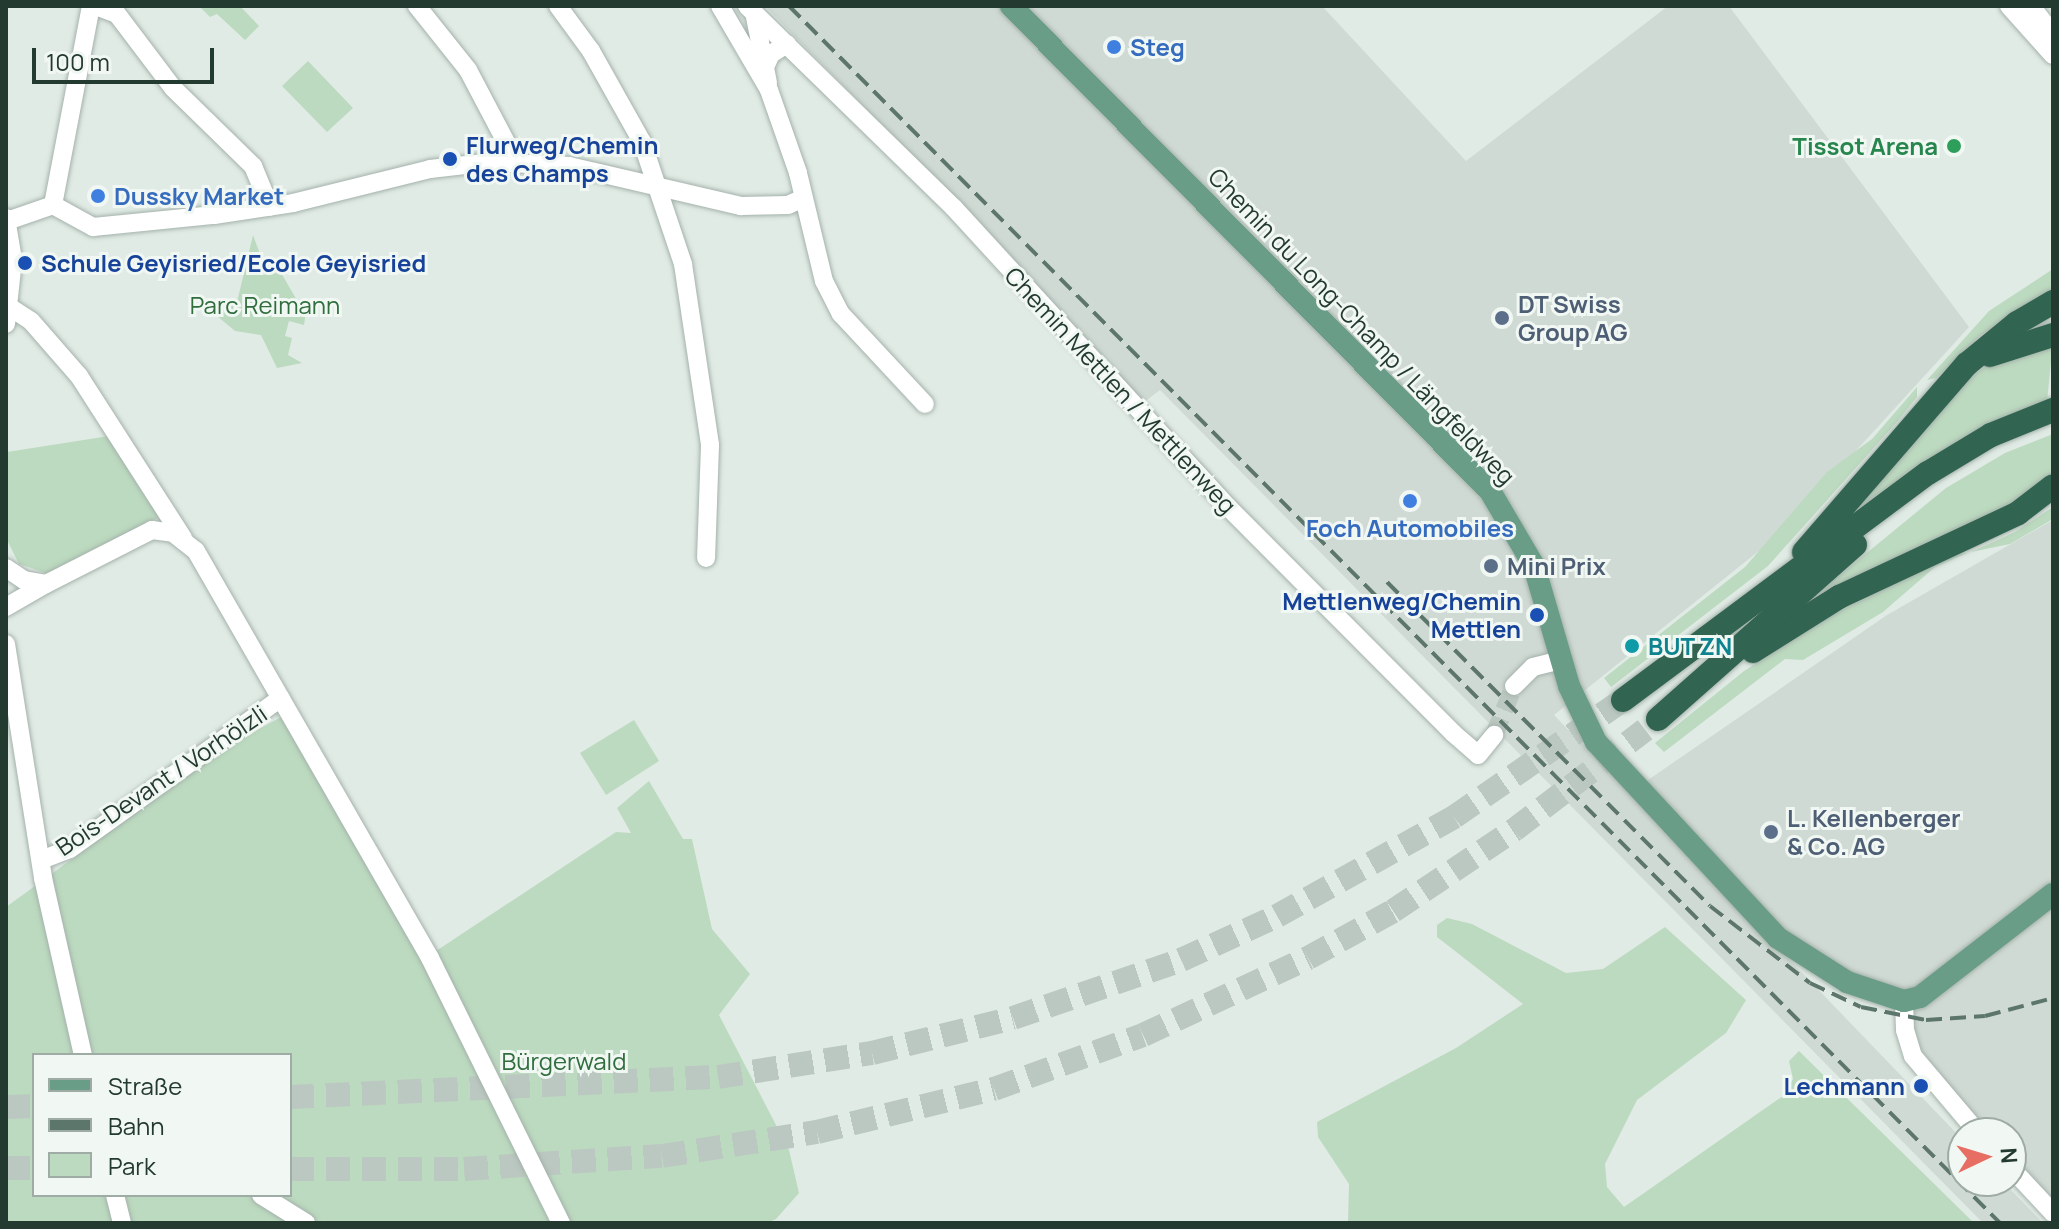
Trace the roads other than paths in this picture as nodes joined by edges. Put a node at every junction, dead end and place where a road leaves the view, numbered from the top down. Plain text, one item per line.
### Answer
1 (94, 6) edge
2 (417, 6) edge
3 (558, 6) edge
4 (720, 6) edge
5 (1011, 6) edge
6 (2009, 6) edge
7 (2031, 6) edge
8 (750, 9) edge
9 (2053, 34) edge
10 (787, 44) junction
11 (2053, 55) edge
12 (765, 67) junction
13 (769, 90) junction
14 (516, 161) junction
15 (661, 186) junction
16 (804, 198) junction
17 (53, 205) junction
18 (270, 207) junction
19 (6, 220) edge
20 (2053, 302) edge
21 (7, 315) edge
22 (2053, 335) edge
23 (1941, 393) junction
24 (925, 404) dead end
25 (2053, 410) edge
26 (2053, 423) edge
27 (2053, 486) edge
28 (185, 541) junction
29 (706, 558) dead end
30 (6, 568) edge
31 (46, 584) junction
32 (6, 607) edge
33 (1727, 620) junction
34 (6, 644) edge
35 (1562, 660) junction
36 (1514, 686) tunnel mouth
37 (281, 698) junction
38 (1623, 700) tunnel mouth
39 (1494, 735) dead end
40 (41, 860) junction
41 (2053, 894) edge
42 (1904, 1001) junction
43 (83, 1053) edge
44 (1964, 1117) edge
45 (2027, 1185) edge
46 (116, 1197) edge
47 (264, 1197) edge
48 (2053, 1213) edge
49 (122, 1223) edge
50 (306, 1223) edge
51 (561, 1223) edge

1 - 17 street
1 - 18 street
2 - 14 street
3 - 15 street
4 - 13 street
5 - 35 main road, Chemin du Long-Champ / Längfeldweg
6 - 11 street
7 - 9 street
8 - 10 street, Chemin Mettlen / Mettlenweg
8 - 12 street
10 - 12 street
10 - 39 street, Chemin Mettlen / Mettlenweg
12 - 13 street
13 - 16 street
14 - 15 street
14 - 18 street
15 - 16 street
15 - 29 street
16 - 24 street
17 - 18 street
17 - 19 street
19 - 21 street
20 - 23 highway
21 - 28 street
22 - 23 highway
23 - 33 highway
25 - 33 highway
26 - 27 highway
28 - 31 street
28 - 37 street
30 - 31 street
31 - 32 street
33 - 38 highway
34 - 40 street
35 - 36 street
35 - 42 main road, Chemin du Long-Champ / Längfeldweg
37 - 40 street, Bois-Devant / Vorhölzli
37 - 51 street
40 - 43 street
41 - 42 main road
42 - 44 street
45 - 48 street
46 - 49 street
47 - 50 street

